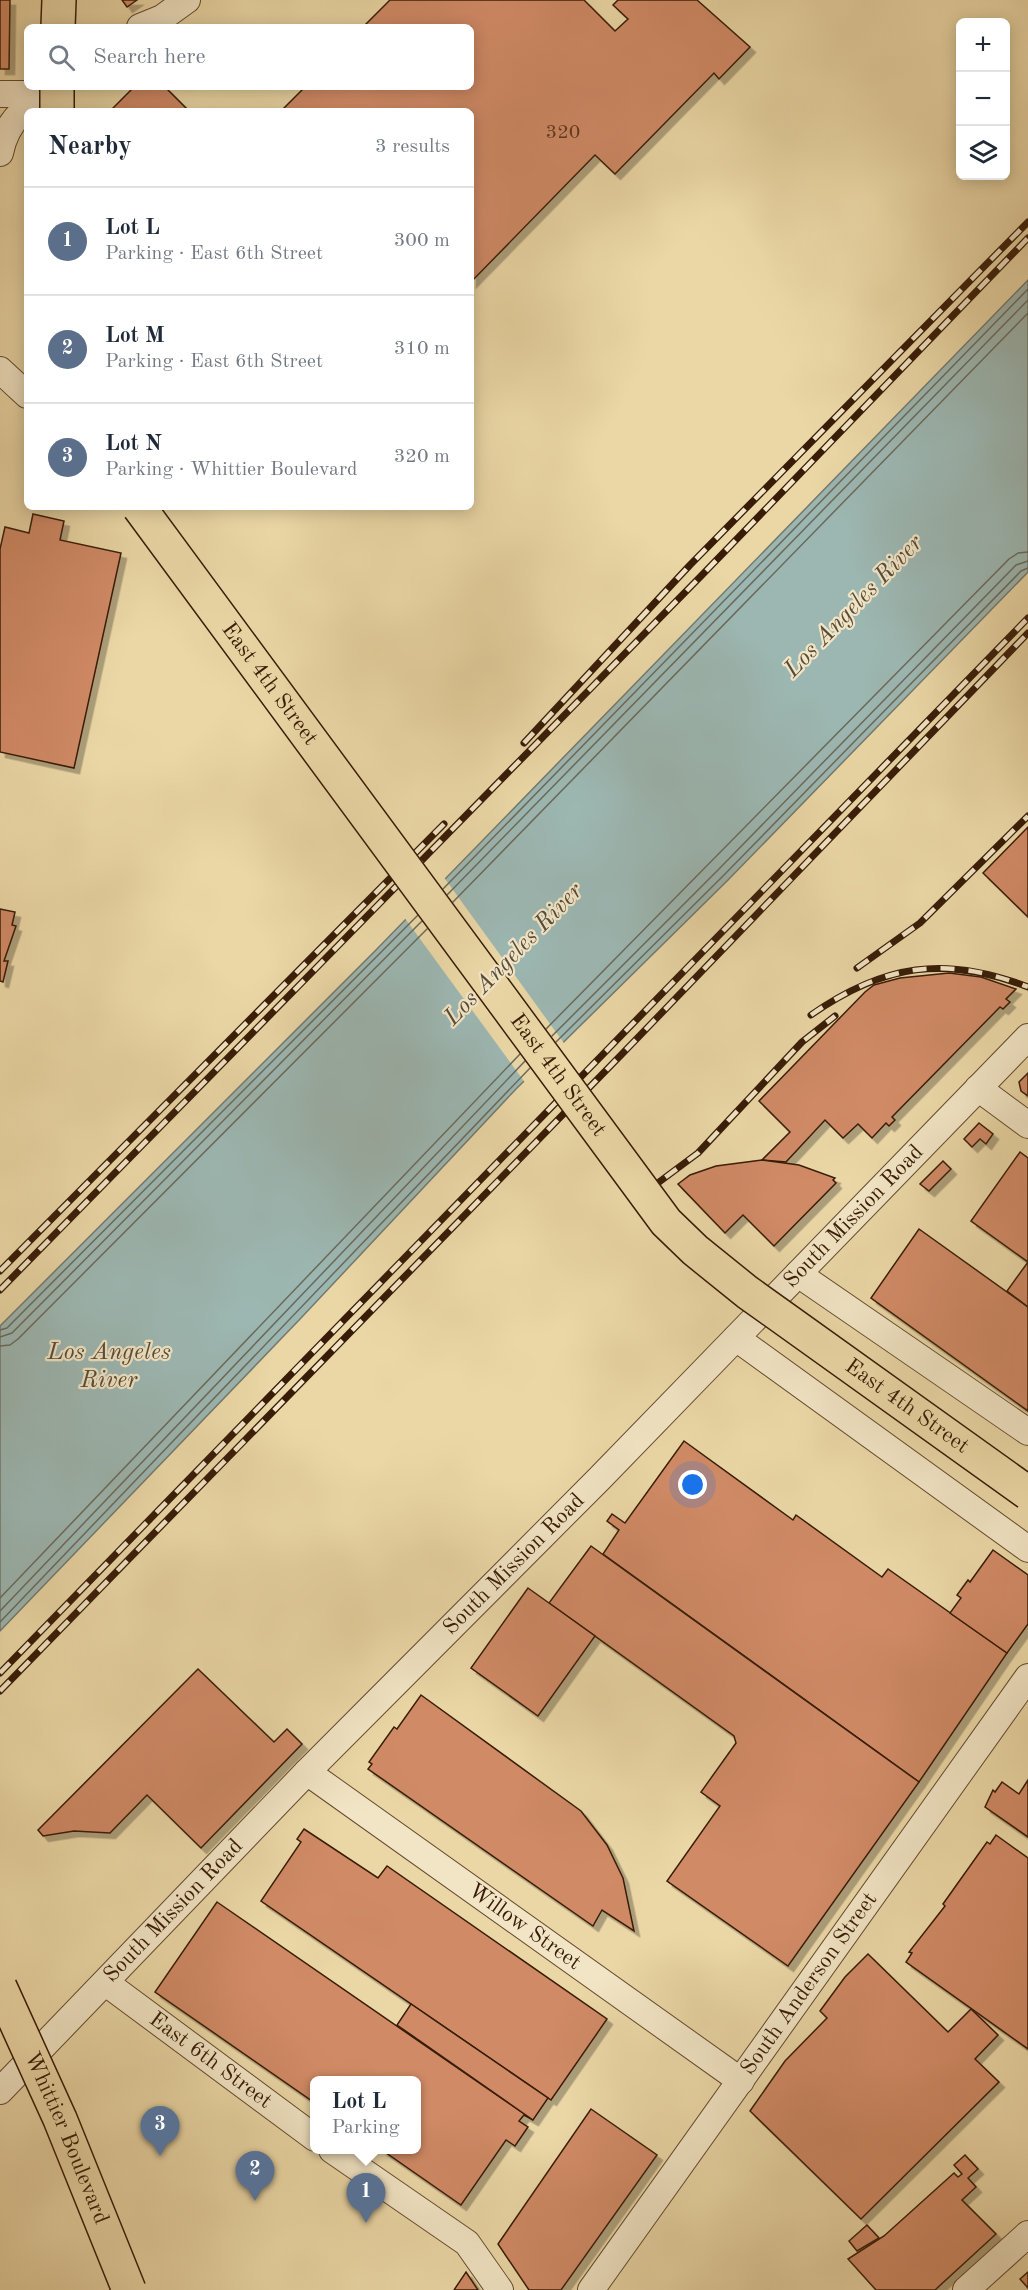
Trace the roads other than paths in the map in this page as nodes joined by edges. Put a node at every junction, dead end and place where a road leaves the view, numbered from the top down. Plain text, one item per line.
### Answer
1 (59, 0) edge
2 (188, 0) edge
3 (58, 24) edge
4 (152, 24) edge
5 (0, 94) edge
6 (55, 95) edge
7 (32, 108) edge
8 (24, 113) edge
9 (0, 153) edge
10 (0, 370) edge
11 (24, 392) edge
12 (141, 510) edge
13 (1028, 1037) edge
14 (978, 1088) junction
15 (1028, 1125) edge
16 (798, 1274) junction
17 (736, 1338) junction
18 (1028, 1431) edge
19 (1028, 1493) edge
20 (1028, 1549) edge
21 (1028, 1677) edge
22 (307, 1772) junction
23 (106, 1983) junction
24 (0, 1988) edge
25 (741, 2081) junction
26 (0, 2091) edge
27 (310, 2134) edge
28 (338, 2154) edge
29 (1028, 2234) edge
30 (129, 2290) edge
31 (500, 2290) edge
32 (591, 2290) edge
33 (966, 2290) edge

1 - 3 main road
2 - 4 street
5 - 6 street
6 - 7 street
8 - 9 street
10 - 11 street
12 - 19 main road, East 4th Street, bridge
13 - 14 street, South Mission Road
14 - 15 street
14 - 16 street, South Mission Road
16 - 17 street, South Mission Road
16 - 18 street, East 4th Street
17 - 20 street, East 4th Street
17 - 22 street, South Mission Road
21 - 25 street, South Anderson Street
22 - 23 street, South Mission Road
22 - 25 street, Willow Street
23 - 26 street, South Mission Road
23 - 27 street, East 6th Street
24 - 30 main road, Whittier Boulevard, bridge
25 - 32 street, South Anderson Street
28 - 31 street
29 - 33 street

